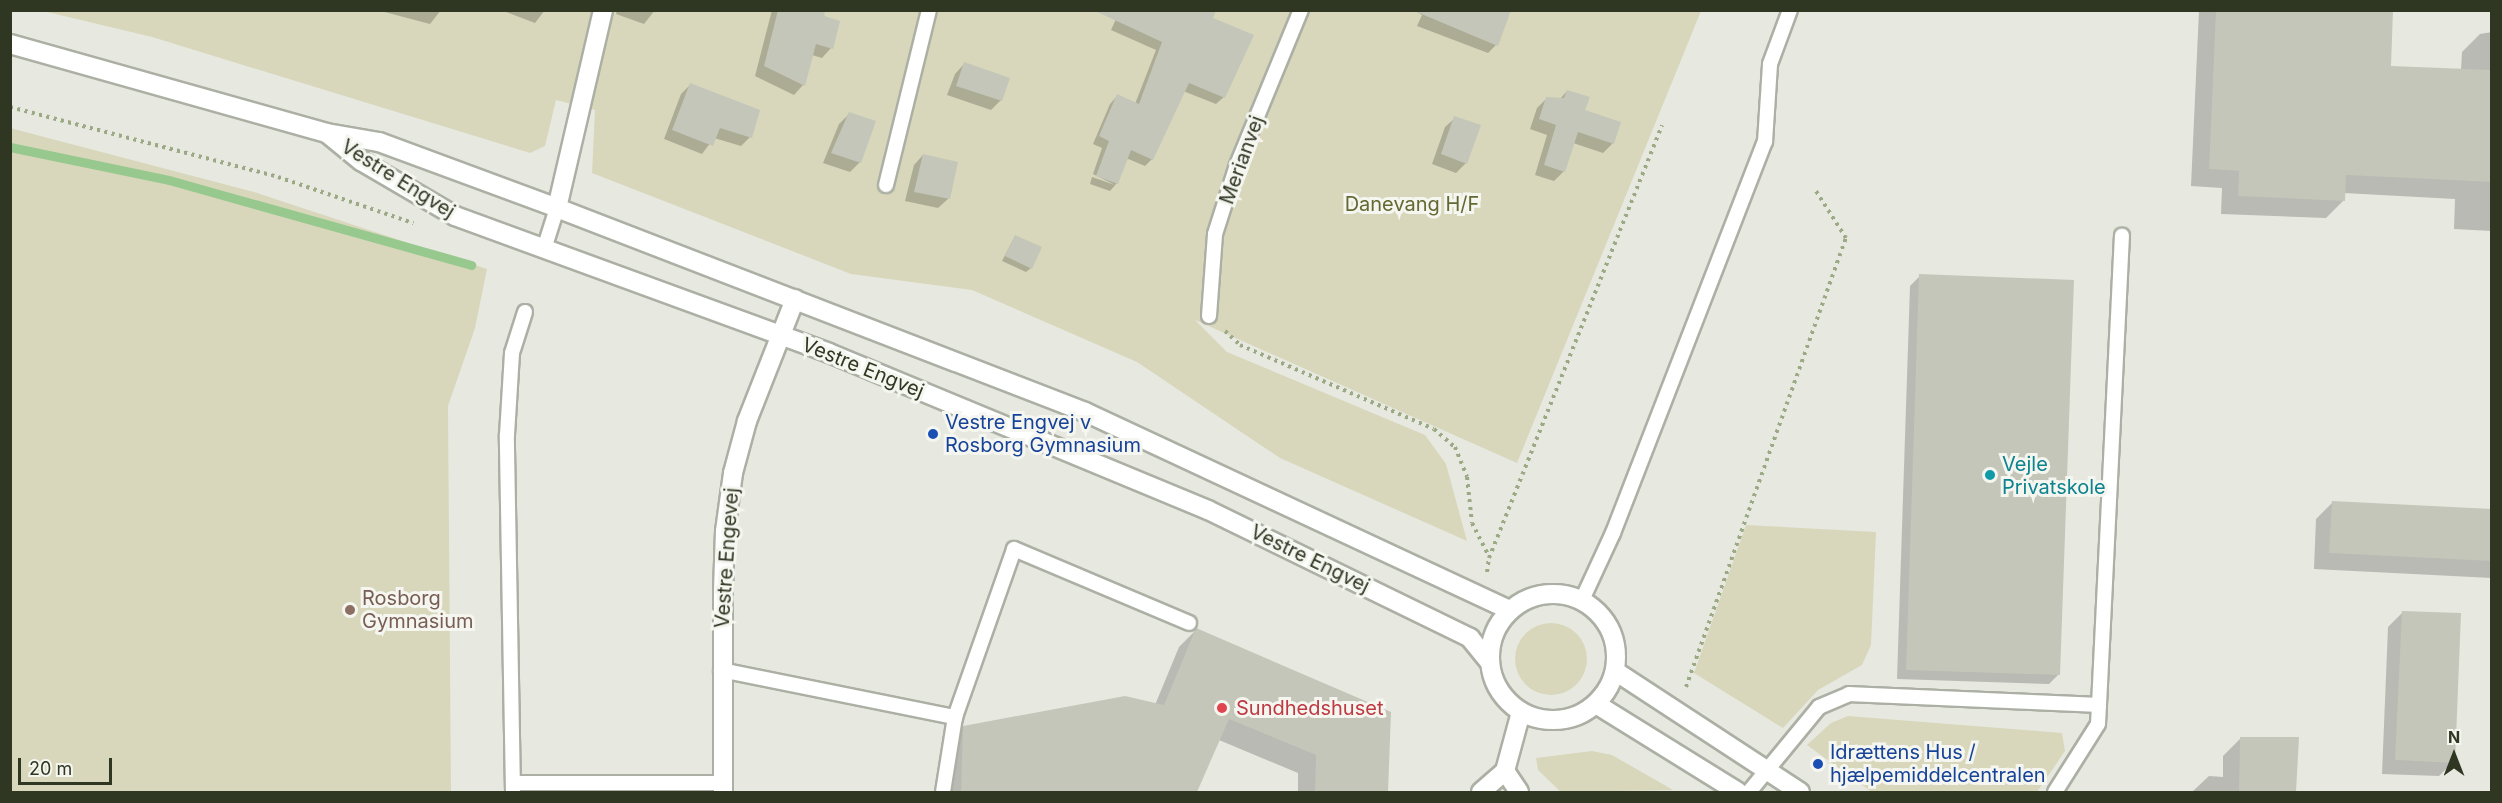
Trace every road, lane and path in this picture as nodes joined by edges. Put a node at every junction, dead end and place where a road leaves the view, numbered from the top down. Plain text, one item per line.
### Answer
1 (603, 10) edge
2 (929, 10) edge
3 (1301, 10) edge
4 (1790, 10) edge
5 (10, 44) edge
6 (10, 107) edge
7 (1662, 125) dead end
8 (327, 133) junction
9 (886, 185) dead end
10 (1814, 188) dead end
11 (557, 208) junction
12 (420, 225) dead end
13 (2122, 236) dead end
14 (544, 249) junction
15 (795, 299) junction
16 (525, 312) dead end
17 (1209, 316) joint
18 (781, 336) junction
19 (1489, 558) junction
20 (1483, 599) junction
21 (1582, 600) junction
22 (1509, 610) junction
23 (1189, 623) dead end
24 (1490, 663) junction
25 (721, 670) junction
26 (1615, 671) junction
27 (1596, 704) junction
28 (2099, 705) junction
29 (1678, 710) junction
30 (1521, 712) junction
31 (955, 717) junction
32 (1766, 767) junction
33 (1505, 771) junction
34 (513, 788) edge
35 (723, 788) edge
36 (943, 792) edge
37 (1481, 792) edge
38 (1519, 792) edge
39 (1737, 792) edge
40 (1749, 792) edge
41 (1800, 792) edge
42 (2055, 792) edge

1 - 11 street
2 - 9 lane
3 - 17 lane, Merianvej
4 - 21 lane
5 - 8 street, Vestre Engvej
6 - 12 path
7 - 19 path
8 - 11 street, Vestre Engvej
8 - 14 street, Vestre Engvej
10 - 29 path
11 - 14 lane
11 - 15 street, Vestre Engvej
13 - 28 lane
14 - 18 street, Vestre Engvej
15 - 18 street, Vestre Engevej
15 - 20 street, Vestre Engvej
16 - 34 lane
17 - 19 path
18 - 24 street, Vestre Engvej
18 - 25 street, Vestre Engevej
19 - 20 path
20 - 22 street, Vestre Engvej
21 - 22 street
21 - 26 street
22 - 24 street
23 - 31 lane
24 - 30 street
25 - 31 lane
25 - 35 street, Vestre Engevej
26 - 27 street
26 - 29 street
27 - 30 street
27 - 39 street
28 - 32 lane
28 - 42 lane
29 - 32 street
30 - 33 street
31 - 36 lane
32 - 40 lane
32 - 41 street
33 - 37 street
33 - 38 street
34 - 35 lane

